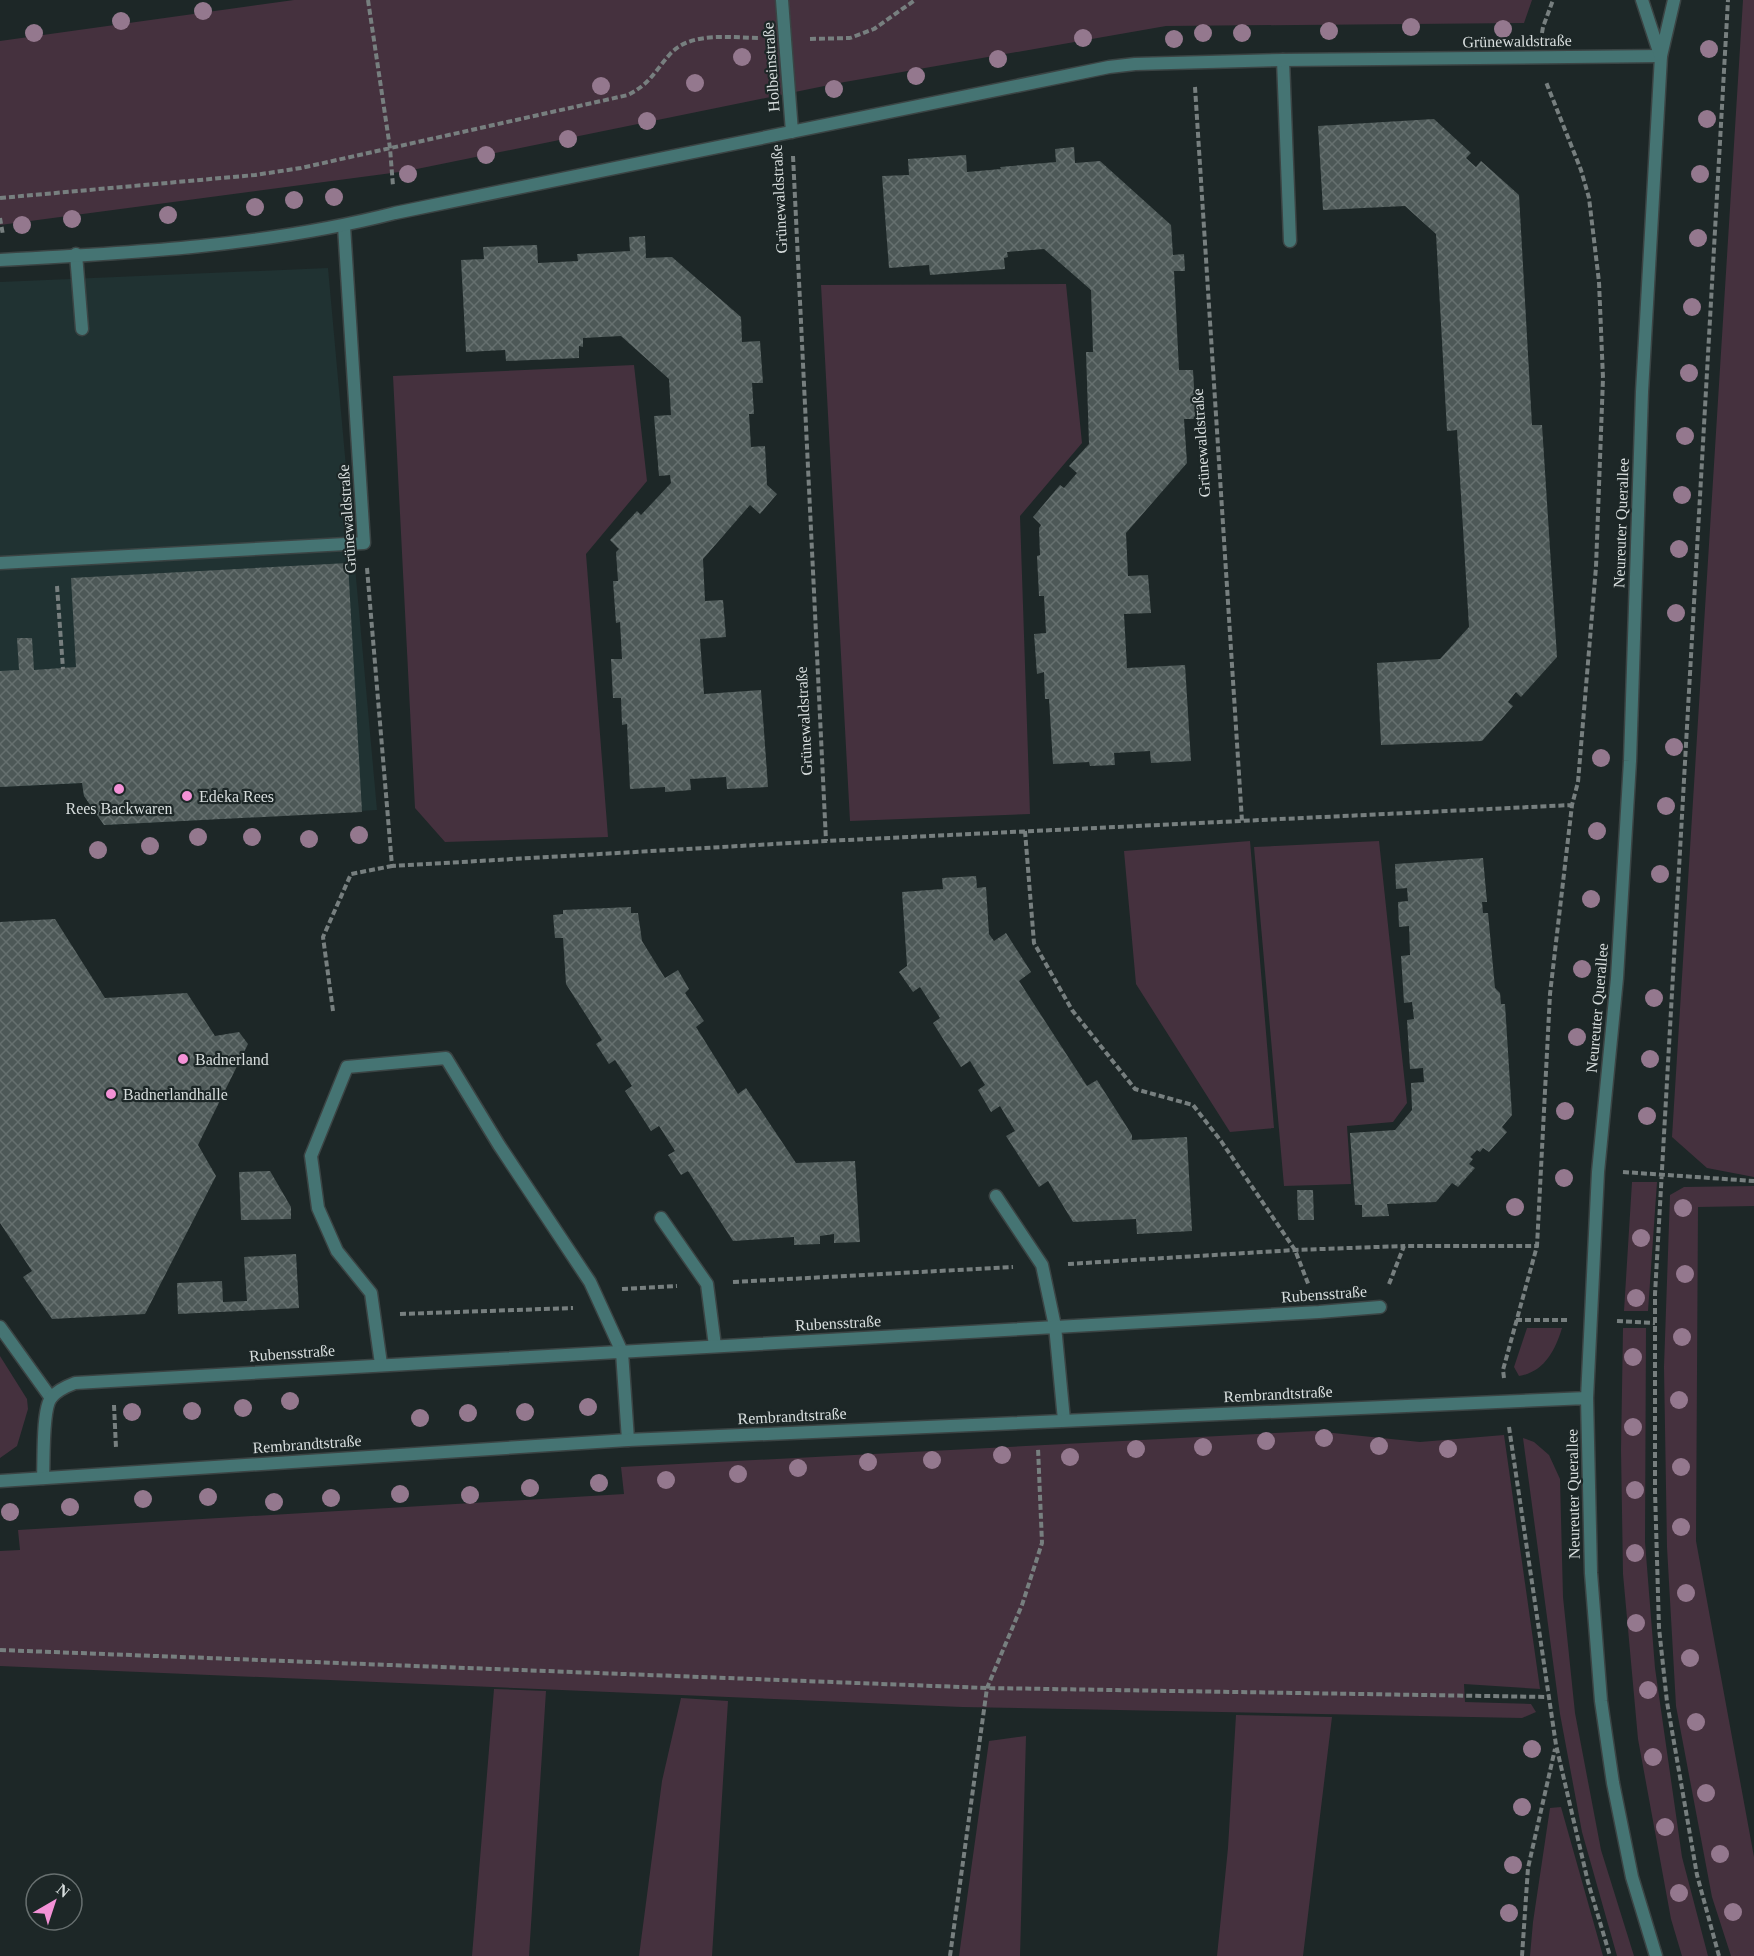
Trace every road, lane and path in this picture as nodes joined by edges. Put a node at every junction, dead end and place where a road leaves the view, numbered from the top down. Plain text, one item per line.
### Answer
1 (368, 0) edge
2 (782, 0) edge
3 (915, 0) edge
4 (1553, 0) edge
5 (1642, 0) edge
6 (1674, 0) edge
7 (1728, 0) edge
8 (785, 39) junction
9 (1660, 56) junction
10 (1540, 57) junction
11 (1283, 60) junction
12 (1193, 62) junction
13 (792, 132) junction
14 (390, 148) junction
15 (0, 198) edge
16 (395, 213) junction
17 (344, 226) junction
18 (1290, 242) dead end
19 (76, 254) junction
20 (0, 260) edge
21 (82, 329) dead end
22 (364, 543) junction
23 (56, 559) junction
24 (0, 563) edge
25 (63, 669) dead end
26 (1572, 805) junction
27 (1242, 821) junction
28 (1026, 831) junction
29 (826, 841) junction
30 (392, 866) junction
31 (333, 1011) dead end
32 (1599, 1172) junction
33 (1662, 1174) junction
34 (1754, 1181) edge
35 (996, 1196) dead end
36 (661, 1218) dead end
37 (1404, 1246) junction
38 (1537, 1246) junction
39 (1294, 1250) junction
40 (1042, 1265) junction
41 (707, 1284) junction
42 (594, 1290) junction
43 (1380, 1306) joint
44 (602, 1307) junction
45 (1319, 1312) junction
46 (376, 1315) junction
47 (1055, 1326) junction
48 (0, 1327) edge
49 (715, 1346) junction
50 (622, 1352) junction
51 (381, 1364) junction
52 (113, 1380) junction
53 (51, 1398) junction
54 (1587, 1398) junction
55 (1505, 1401) junction
56 (1064, 1420) junction
57 (1036, 1422) junction
58 (628, 1440) junction
59 (117, 1473) junction
60 (43, 1478) junction
61 (0, 1481) edge
62 (0, 1650) edge
63 (987, 1688) junction
64 (1548, 1697) junction
65 (1556, 1745) junction
66 (950, 1956) edge
67 (1522, 1956) edge
68 (1610, 1956) edge
69 (1656, 1956) edge
70 (1719, 1956) edge

1 - 14 path
2 - 8 street, Holbeinstraße
3 - 8 path
4 - 10 path
5 - 9 street, Neureuter Querallee
6 - 9 street, Neureuter Querallee
7 - 33 path
8 - 13 street, Holbeinstraße
8 - 14 path
9 - 10 street, Grünewaldstraße
9 - 32 street, Neureuter Querallee
10 - 11 street, Grünewaldstraße
10 - 26 path
11 - 12 street, Grünewaldstraße
11 - 18 street
12 - 13 street, Grünewaldstraße
12 - 27 path, Grünewaldstraße
13 - 16 street, Grünewaldstraße
13 - 29 path, Grünewaldstraße
14 - 15 path
14 - 16 path
16 - 17 street, Grünewaldstraße
17 - 19 street, Grünewaldstraße
17 - 22 street, Grünewaldstraße
19 - 20 street, Grünewaldstraße
19 - 21 street
22 - 23 street
22 - 30 path, Grünewaldstraße
23 - 24 street
23 - 25 path
26 - 27 path
26 - 38 path
27 - 28 path
28 - 29 path
28 - 39 path
29 - 30 path
30 - 31 path
32 - 33 path
32 - 54 street, Neureuter Querallee
33 - 34 path
33 - 70 path
35 - 40 street
36 - 41 street
37 - 38 path
37 - 39 path
37 - 43 path
38 - 55 path
39 - 40 path
39 - 45 path
40 - 41 path
40 - 47 street
41 - 42 path
41 - 49 street
42 - 44 street
42 - 46 street
43 - 45 street, Rubensstraße
44 - 46 path
44 - 50 street
45 - 47 street, Rubensstraße
46 - 51 street
47 - 49 street, Rubensstraße
47 - 56 street
48 - 53 street
49 - 50 street, Rubensstraße
50 - 51 street, Rubensstraße
50 - 58 street
51 - 52 street, Rubensstraße
52 - 53 street, Rubensstraße
52 - 59 path
53 - 60 street
54 - 55 street, Rembrandtstraße
54 - 69 street, Neureuter Querallee
55 - 56 street, Rembrandtstraße
55 - 64 path
56 - 57 street, Rembrandtstraße
57 - 58 street, Rembrandtstraße
57 - 63 path
58 - 59 street, Rembrandtstraße
59 - 60 street, Rembrandtstraße
60 - 61 street, Rembrandtstraße
62 - 63 path
63 - 64 path
63 - 66 path
64 - 65 path
65 - 67 path
65 - 68 path

